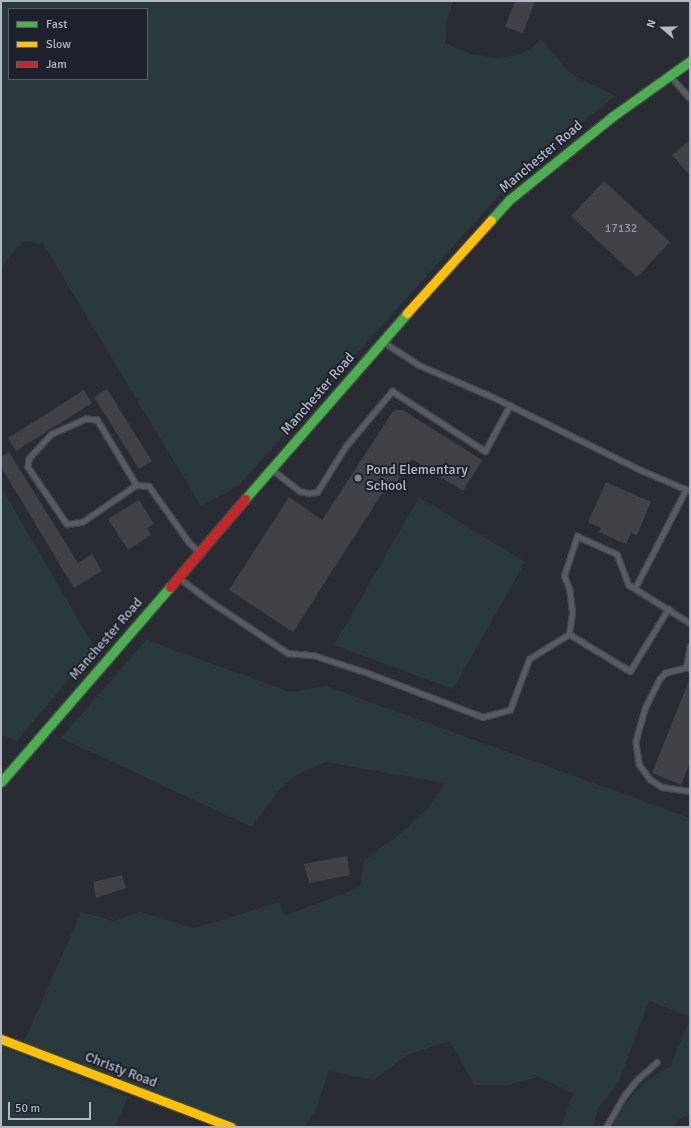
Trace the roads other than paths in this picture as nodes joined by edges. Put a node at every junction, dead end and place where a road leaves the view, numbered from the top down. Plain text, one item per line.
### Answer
1 (690, 62) edge
2 (670, 76) junction
3 (690, 98) edge
4 (382, 341) junction
5 (510, 405) junction
6 (272, 468) junction
7 (136, 485) junction
8 (688, 490) edge
9 (199, 552) junction
10 (178, 577) junction
11 (635, 588) junction
12 (668, 609) junction
13 (690, 623) edge
14 (569, 634) junction
15 (690, 646) edge
16 (688, 669) edge
17 (1, 782) edge
18 (690, 791) edge
19 (1, 1039) edge
20 (657, 1062) dead end
21 (231, 1127) edge
22 (606, 1127) edge

1 - 2 street, Manchester Road
2 - 3 lane
2 - 4 street, Manchester Road
4 - 5 lane
4 - 6 street, Manchester Road
5 - 6 lane
5 - 8 lane
6 - 9 street, Manchester Road
7 - 7 lane
7 - 9 lane
8 - 11 lane
9 - 10 street, Manchester Road
10 - 14 lane
10 - 17 street, Manchester Road
11 - 12 lane
11 - 14 lane
12 - 13 lane
12 - 14 lane
15 - 16 lane
16 - 18 lane
19 - 21 street, Christy Road
20 - 22 lane

